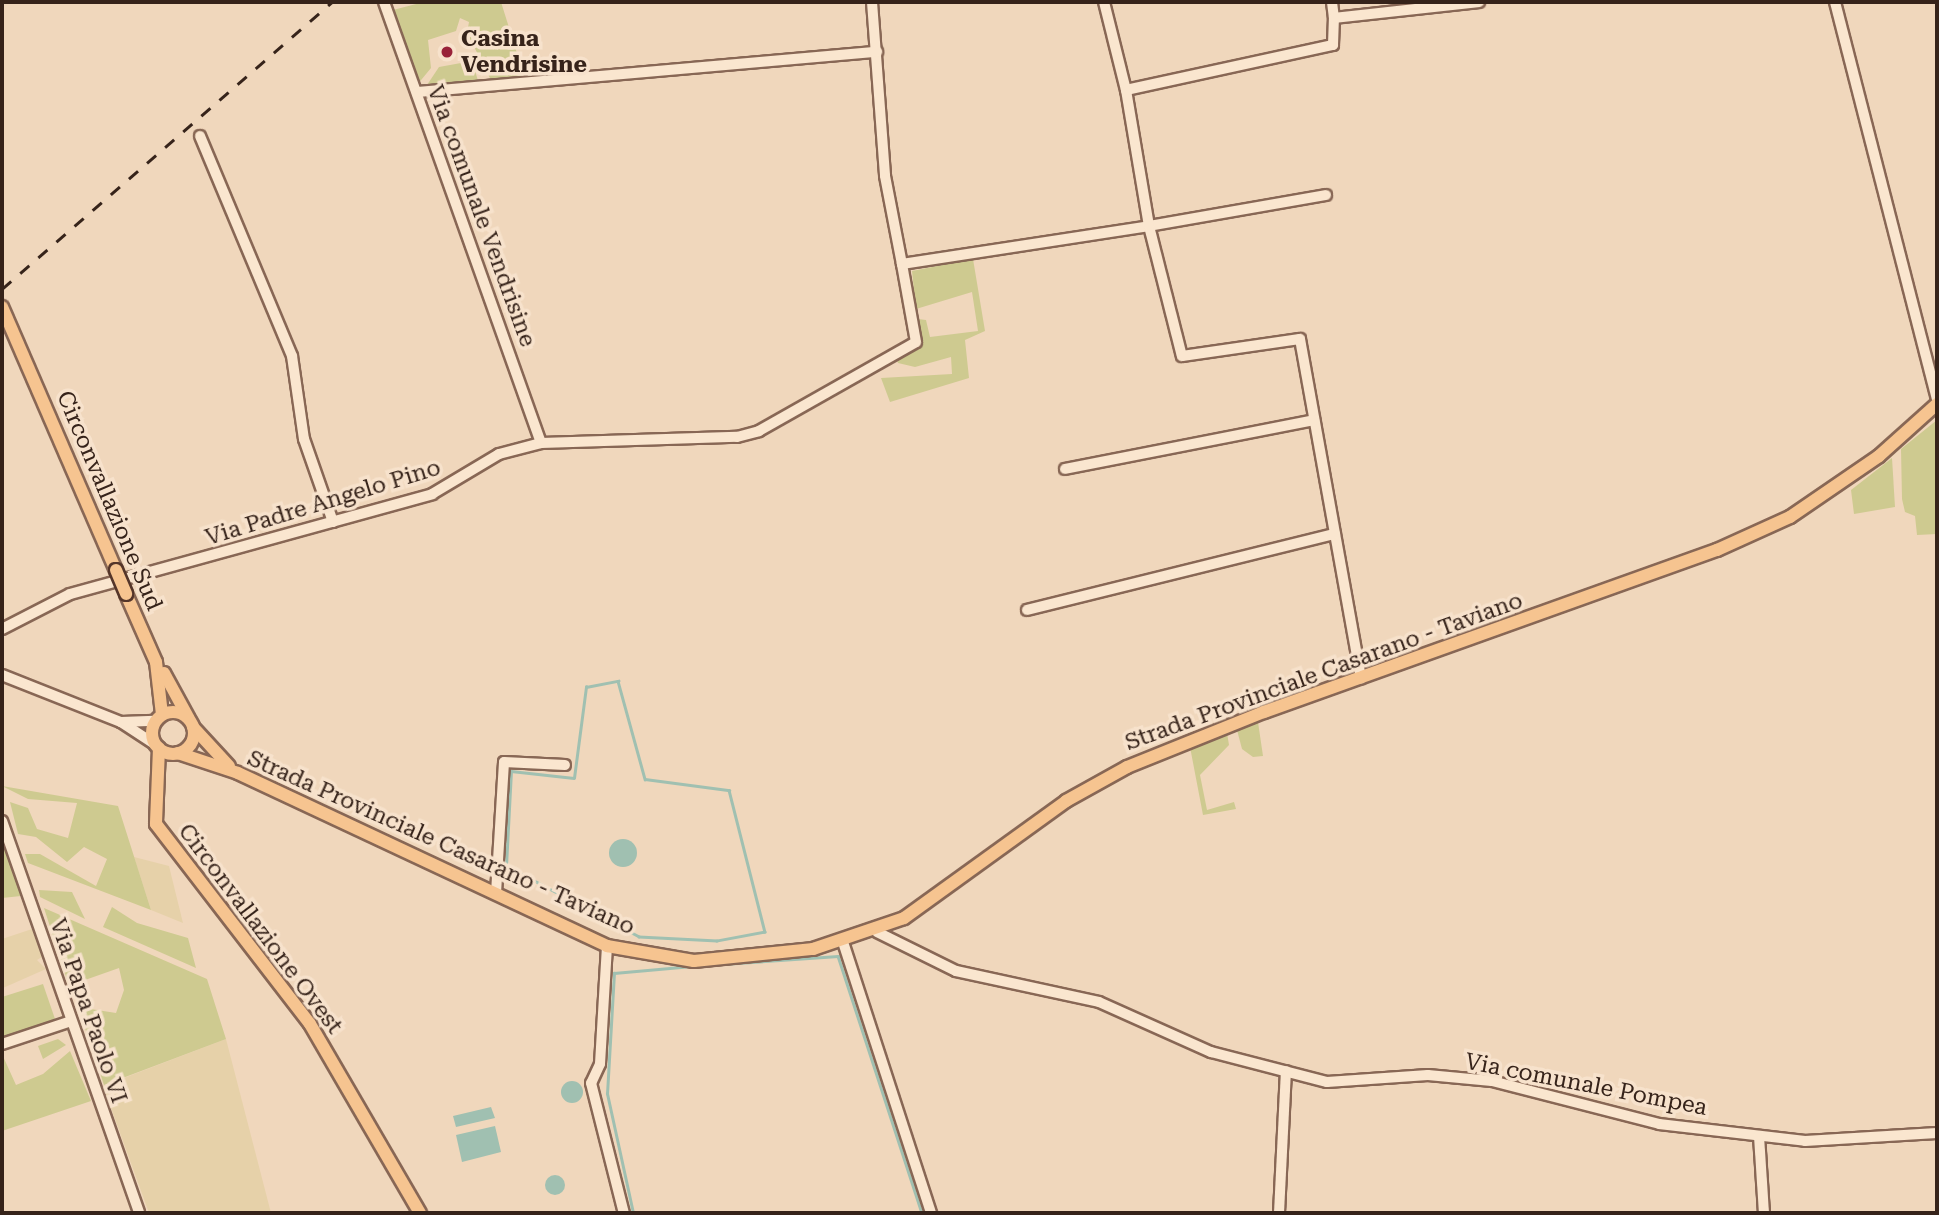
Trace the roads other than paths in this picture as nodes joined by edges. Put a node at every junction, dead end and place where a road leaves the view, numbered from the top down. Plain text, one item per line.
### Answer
1 (383, 2) edge
2 (872, 2) edge
3 (1104, 2) edge
4 (1332, 2) edge
5 (1479, 2) edge
6 (1835, 2) edge
7 (1334, 18) junction
8 (877, 52) junction
9 (1126, 90) junction
10 (417, 92) junction
11 (200, 136) dead end
12 (1326, 195) dead end
13 (1149, 226) junction
14 (902, 264) junction
15 (2, 308) edge
16 (1937, 398) edge
17 (1937, 404) edge
18 (1314, 420) junction
19 (541, 443) junction
20 (1065, 470) dead end
21 (333, 522) junction
22 (1335, 534) junction
23 (1027, 610) dead end
24 (2, 629) edge
25 (156, 662) junction
26 (2, 675) edge
27 (1361, 679) junction
28 (7, 682) edge
29 (159, 718) junction
30 (121, 722) junction
31 (191, 723) junction
32 (157, 747) junction
33 (175, 753) junction
34 (565, 765) dead end
35 (238, 773) junction
36 (158, 774) junction
37 (2, 821) edge
38 (496, 893) junction
39 (877, 932) junction
40 (844, 942) junction
41 (607, 946) junction
42 (71, 1021) junction
43 (2, 1044) edge
44 (1286, 1070) junction
45 (1937, 1133) edge
46 (1759, 1136) junction
47 (139, 1213) edge
48 (419, 1213) edge
49 (624, 1213) edge
50 (931, 1213) edge
51 (1279, 1213) edge
52 (1763, 1213) edge

1 - 10 street, Via comunale Vendrisine
2 - 8 street
3 - 9 street
4 - 7 street
5 - 7 street
6 - 16 street
7 - 9 street
8 - 10 street
8 - 14 street
9 - 13 street
10 - 19 street, Via comunale Vendrisine
11 - 21 street
12 - 13 street
13 - 14 street
13 - 18 street
14 - 19 street, Via Padre Angelo Pino
15 - 25 main road, Circonvallazione Sud, bridge
17 - 27 main road, Strada Provinciale Casarano - Taviano
18 - 20 street
18 - 22 street
19 - 21 street, Via Padre Angelo Pino
21 - 24 street, Via Padre Angelo Pino
22 - 23 street
22 - 27 street
25 - 29 main road, Circonvallazione Sud
25 - 31 main road
26 - 28 street
27 - 39 main road, Strada Provinciale Casarano - Taviano
28 - 30 street
29 - 30 street
29 - 31 main road
29 - 32 main road, Circonvallazione Sud
30 - 32 street
31 - 33 main road
31 - 35 main road
32 - 33 main road
32 - 36 main road, Circonvallazione Ovest
33 - 35 main road, Strada Provinciale Casarano - Taviano
33 - 36 main road
34 - 38 street
35 - 38 main road, Strada Provinciale Casarano - Taviano
36 - 48 main road, Circonvallazione Ovest
37 - 42 street, Via Papa Paolo VI
38 - 41 main road, Strada Provinciale Casarano - Taviano
39 - 40 main road, Strada Provinciale Casarano - Taviano
39 - 44 street, Via comunale Pompea
40 - 41 main road, Strada Provinciale Casarano - Taviano
40 - 50 street
41 - 49 street
42 - 43 street
42 - 47 street, Via Papa Paolo VI
44 - 46 street, Via comunale Pompea
44 - 51 street
45 - 46 street, Via comunale Pompea
46 - 52 street

